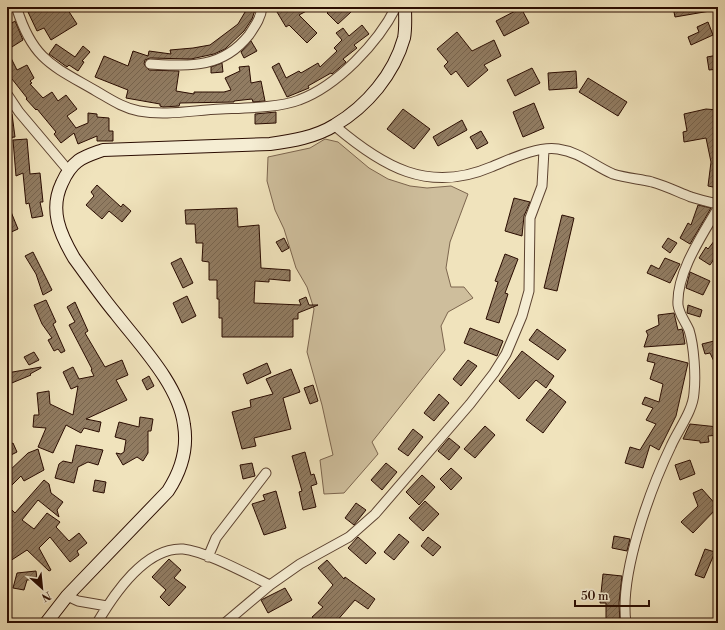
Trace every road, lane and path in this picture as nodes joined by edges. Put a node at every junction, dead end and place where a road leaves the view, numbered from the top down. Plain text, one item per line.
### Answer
1 (262, 7) edge
2 (396, 7) edge
3 (406, 7) edge
4 (17, 9) dead end
5 (150, 64) dead end
6 (7, 94) edge
7 (335, 126) junction
8 (544, 150) junction
9 (68, 170) junction
10 (718, 204) edge
11 (718, 208) edge
12 (266, 473) dead end
13 (208, 557) junction
14 (270, 585) junction
15 (67, 596) junction
16 (107, 606) junction
17 (46, 623) edge
18 (97, 623) edge
19 (225, 623) edge
20 (626, 623) edge

1 - 5 street
2 - 4 street
3 - 7 street
6 - 9 street
7 - 8 street
7 - 9 street
8 - 10 street
8 - 14 street
9 - 15 street
11 - 20 street
12 - 13 street
13 - 14 street
13 - 16 street
14 - 19 street
15 - 16 street
15 - 17 street
16 - 18 street

